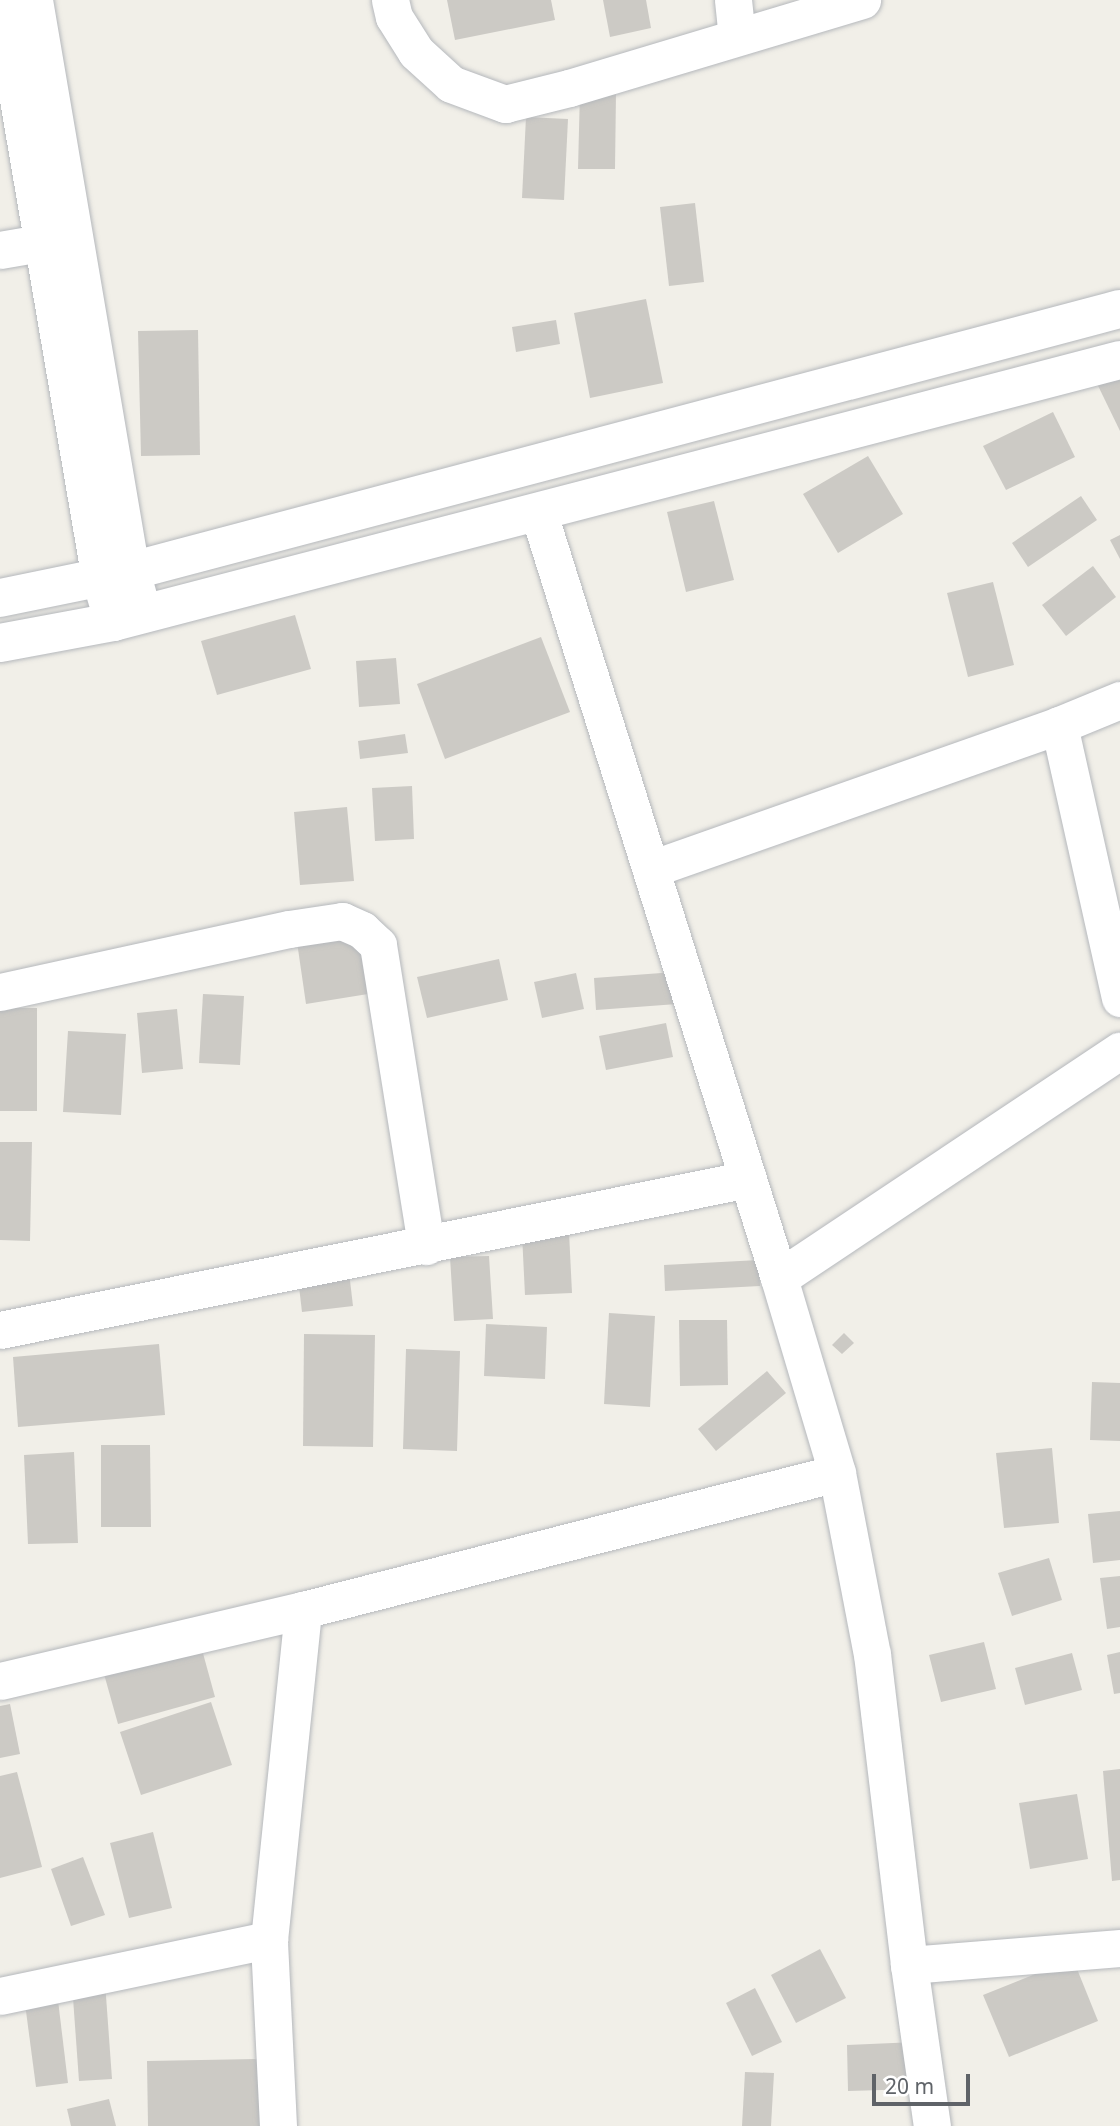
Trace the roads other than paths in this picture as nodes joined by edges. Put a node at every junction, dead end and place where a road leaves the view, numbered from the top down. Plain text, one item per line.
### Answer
1 (1, 0) edge
2 (34, 0) edge
3 (390, 0) edge
4 (733, 0) edge
5 (862, 0) edge
6 (737, 36) junction
7 (41, 243) junction
8 (0, 250) edge
9 (1120, 309) edge
10 (1120, 360) edge
11 (539, 514) junction
12 (115, 575) junction
13 (0, 598) edge
14 (128, 617) junction
15 (0, 643) edge
16 (1120, 700) edge
17 (1059, 725) junction
18 (651, 869) junction
19 (0, 992) edge
20 (1120, 998) edge
21 (1120, 1051) edge
22 (748, 1180) junction
23 (426, 1246) junction
24 (779, 1278) junction
25 (0, 1330) edge
26 (837, 1473) junction
27 (303, 1610) junction
28 (0, 1681) edge
29 (269, 1940) junction
30 (1120, 1948) edge
31 (909, 1965) junction
32 (0, 1996) edge
33 (278, 2126) edge
34 (932, 2126) edge

1 - 7 street
2 - 12 street
3 - 6 street
4 - 6 street
5 - 6 street
7 - 8 street
7 - 12 street
9 - 12 street
10 - 11 street
11 - 14 street
11 - 18 street
12 - 13 street
12 - 14 street
14 - 15 street
16 - 17 street
17 - 18 street
17 - 20 street
18 - 22 street
19 - 23 street
21 - 24 street
22 - 23 street
22 - 24 street
23 - 25 street
24 - 26 street
26 - 27 street
26 - 31 street
27 - 28 street
27 - 29 street
29 - 32 street
29 - 33 street
30 - 31 street
31 - 34 street

